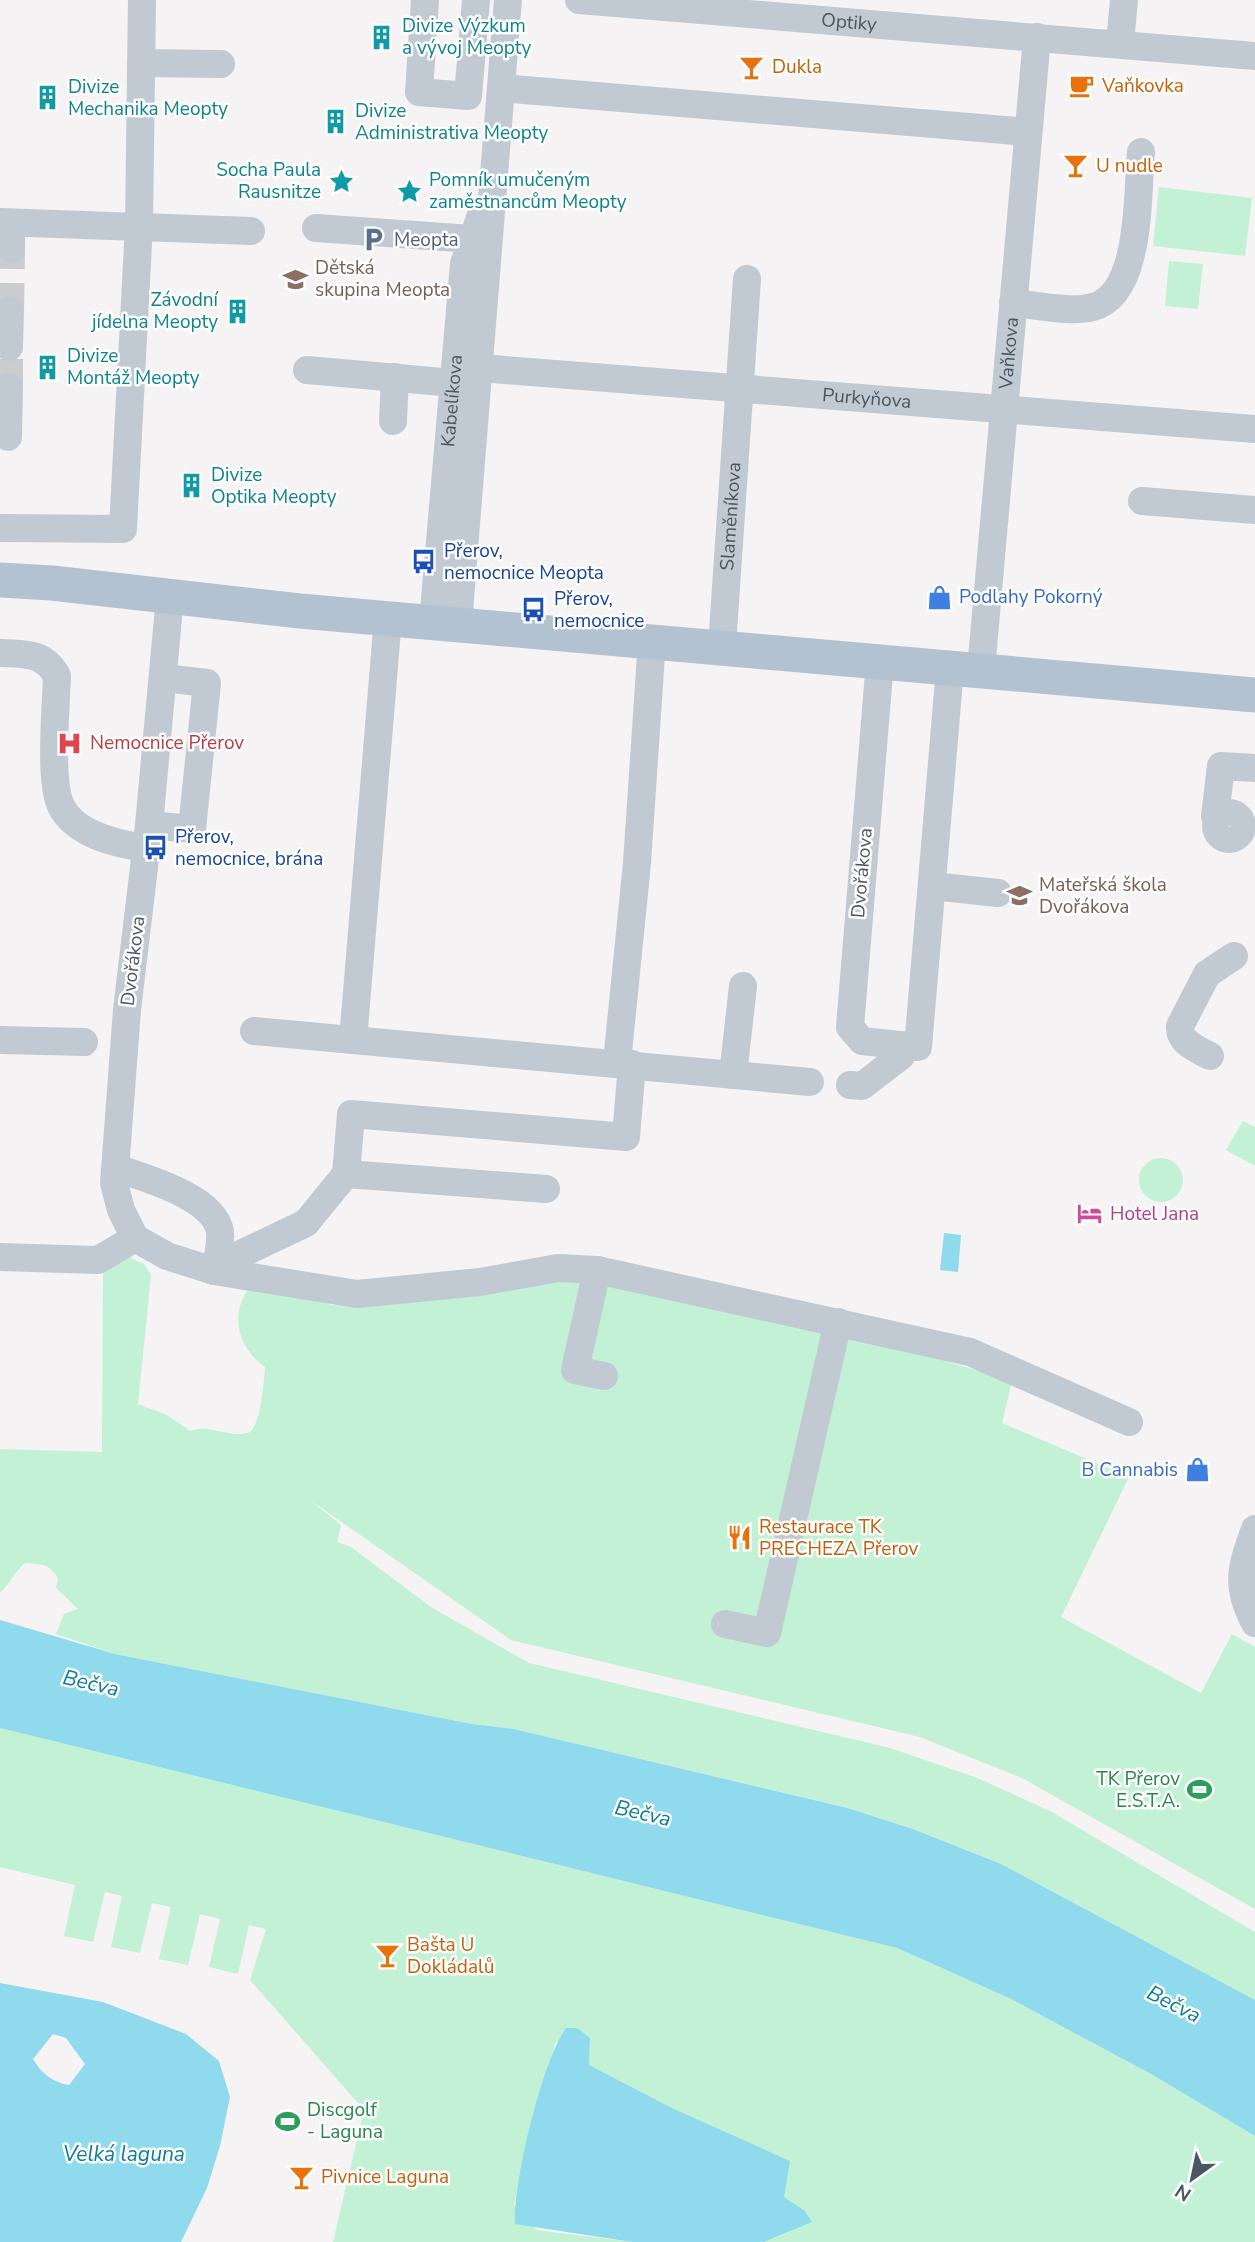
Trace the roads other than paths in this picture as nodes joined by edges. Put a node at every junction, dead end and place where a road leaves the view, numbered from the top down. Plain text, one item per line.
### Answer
1 (142, 0) edge
2 (425, 0) edge
3 (476, 0) edge
4 (508, 0) edge
5 (579, 0) edge
6 (1124, 0) edge
7 (651, 3) edge
8 (790, 9) edge
9 (1037, 37) junction
10 (1120, 43) junction
11 (1255, 56) edge
12 (141, 63) junction
13 (221, 64) dead end
14 (501, 88) junction
15 (1028, 132) junction
16 (1141, 152) dead end
17 (139, 225) junction
18 (316, 228) dead end
19 (7, 231) edge
20 (251, 231) dead end
21 (480, 240) junction
22 (747, 279) dead end
23 (1013, 303) junction
24 (10, 310) tunnel mouth
25 (9, 348) tunnel mouth
26 (480, 368) junction
27 (307, 370) dead end
28 (396, 377) junction
29 (454, 383) junction
30 (9, 387) tunnel mouth
31 (742, 388) junction
32 (1003, 411) junction
33 (393, 421) dead end
34 (1255, 429) edge
35 (8, 437) dead end
36 (1142, 501) dead end
37 (1255, 510) edge
38 (0, 528) edge
39 (0, 580) edge
40 (170, 596) junction
41 (388, 618) junction
42 (445, 623) junction
43 (652, 640) junction
44 (722, 646) junction
45 (0, 653) edge
46 (880, 661) junction
47 (965, 669) junction
48 (164, 678) junction
49 (1255, 695) edge
50 (1255, 768) edge
51 (1238, 821) edge
52 (148, 836) junction
53 (932, 886) junction
54 (998, 893) dead end
55 (1234, 956) dead end
56 (743, 986) dead end
57 (254, 1031) dead end
58 (0, 1040) edge
59 (353, 1040) junction
60 (84, 1042) dead end
61 (902, 1045) junction
62 (1210, 1056) dead end
63 (625, 1063) junction
64 (733, 1075) junction
65 (810, 1082) dead end
66 (850, 1085) dead end
67 (116, 1168) junction
68 (346, 1174) junction
69 (546, 1189) dead end
70 (135, 1238) junction
71 (0, 1257) edge
72 (214, 1270) junction
73 (597, 1270) junction
74 (838, 1322) junction
75 (604, 1376) dead end
76 (1129, 1422) dead end
77 (1255, 1529) edge
78 (1255, 1623) edge
79 (725, 1624) dead end

1 - 12 street
2 - 3 street
4 - 14 street, Kabelíkova
5 - 7 street, Optiky
6 - 10 street
7 - 8 street, Optiky
8 - 9 street, Optiky
9 - 10 street, Optiky
9 - 15 street, Vaňkova
10 - 11 street, Optiky
12 - 13 street
12 - 17 street
14 - 15 street
14 - 21 street, Kabelíkova
15 - 23 street, Vaňkova
16 - 23 street
17 - 19 street
17 - 20 street
17 - 38 street
18 - 21 street
21 - 26 street, Kabelíkova
21 - 29 street, Kabelíkova
22 - 31 street, Slaměníkova
23 - 32 street, Vaňkova
24 - 25 street
26 - 31 street, Purkyňova
26 - 42 street, Kabelíkova
27 - 28 street
28 - 29 street
28 - 33 street
29 - 42 street, Kabelíkova
30 - 35 street
31 - 32 street, Purkyňova
31 - 44 street, Slaměníkova
32 - 34 street, Purkyňova
32 - 47 street, Vaňkova
36 - 37 street
39 - 40 main road
40 - 41 main road
40 - 48 street, Dvořákova
41 - 42 main road
41 - 59 street
42 - 43 main road
43 - 44 main road
43 - 63 street
44 - 46 main road
45 - 52 street
46 - 47 main road
46 - 61 street, Dvořákova
47 - 49 main road
47 - 53 street
48 - 52 street, Dvořákova
48 - 52 street
50 - 51 street
52 - 67 street, Dvořákova
53 - 54 street
53 - 61 street
55 - 62 street
56 - 64 street
57 - 59 street
58 - 60 street
59 - 63 street
61 - 66 street
63 - 64 street
63 - 68 street
64 - 65 street
67 - 70 street, Dvořákova
67 - 72 street
68 - 69 street
68 - 72 street
70 - 71 street
70 - 72 street
72 - 73 street
73 - 74 street
73 - 75 street
74 - 76 street
74 - 79 street
77 - 78 street

